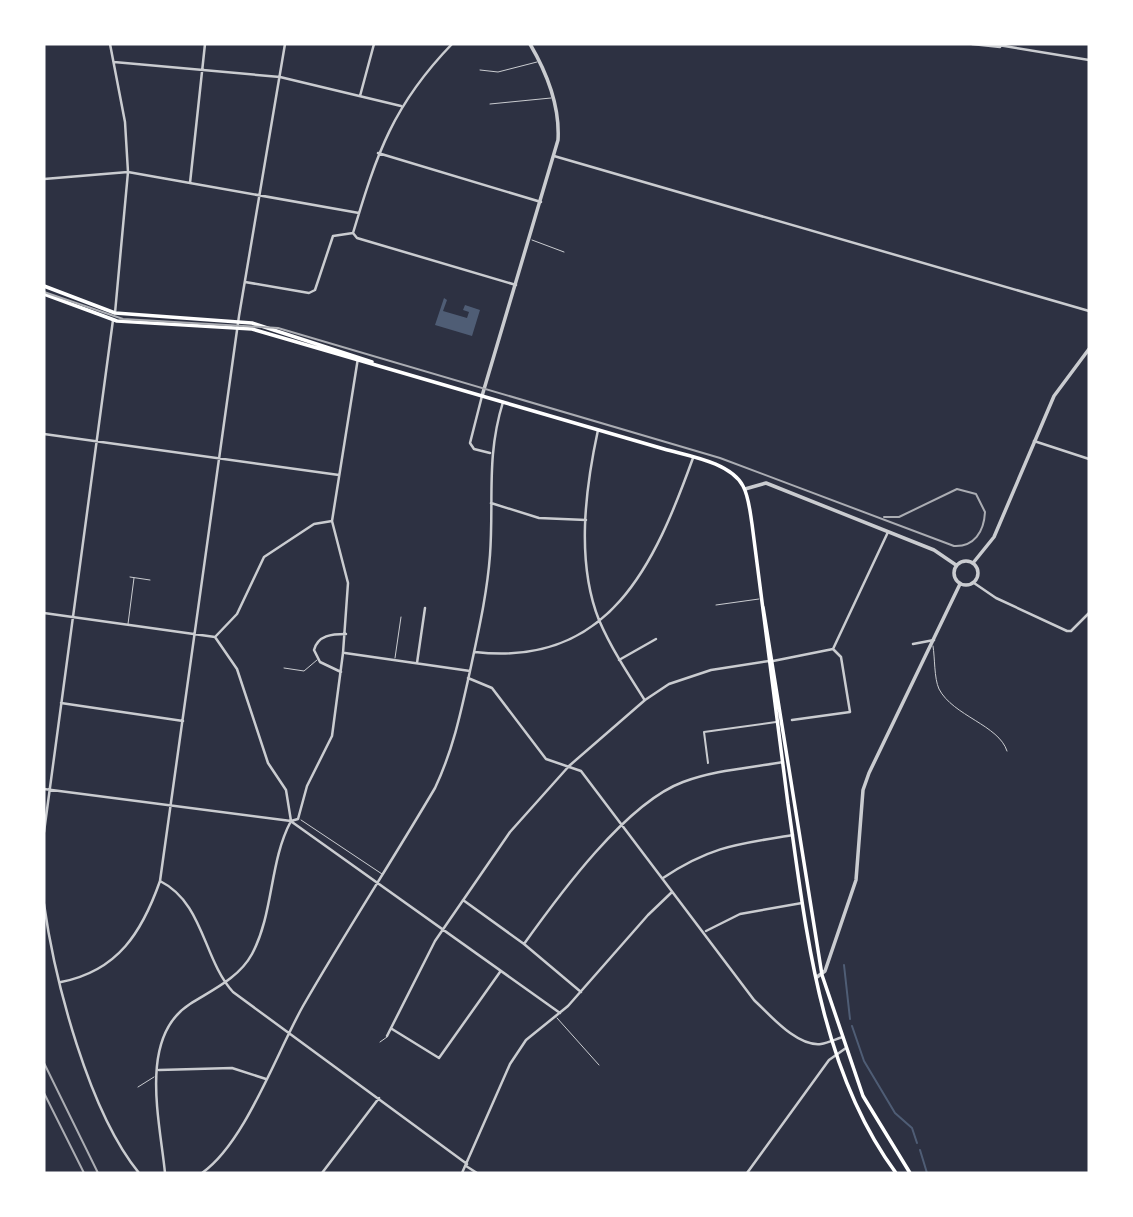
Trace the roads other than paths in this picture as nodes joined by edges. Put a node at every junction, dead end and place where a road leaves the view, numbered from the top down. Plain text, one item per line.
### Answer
1 (110, 44) edge
2 (205, 44) edge
3 (285, 44) edge
4 (374, 44) edge
5 (452, 44) edge
6 (530, 44) edge
7 (972, 44) edge
8 (992, 44) edge
9 (1017, 49) junction
10 (1089, 60) edge
11 (540, 61) junction
12 (114, 62) junction
13 (202, 69) junction
14 (480, 70) dead end
15 (280, 78) junction
16 (360, 96) junction
17 (553, 97) junction
18 (490, 104) dead end
19 (402, 106) junction
20 (378, 153) junction
21 (554, 156) junction
22 (128, 172) junction
23 (44, 179) edge
24 (190, 183) junction
25 (260, 196) junction
26 (541, 202) junction
27 (359, 213) junction
28 (352, 233) junction
29 (530, 240) junction
30 (564, 252) dead end
31 (245, 282) junction
32 (516, 285) junction
33 (44, 286) edge
34 (44, 294) edge
35 (1089, 311) edge
36 (115, 313) junction
37 (113, 320) junction
38 (239, 325) junction
39 (1089, 349) edge
40 (358, 359) junction
41 (482, 396) junction
42 (503, 402) junction
43 (598, 430) junction
44 (44, 433) edge
45 (1034, 440) junction
46 (97, 441) junction
47 (491, 453) junction
48 (220, 458) junction
49 (693, 458) junction
50 (1089, 459) edge
51 (339, 475) junction
52 (744, 489) junction
53 (491, 503) junction
54 (332, 520) junction
55 (586, 520) junction
56 (888, 532) junction
57 (974, 564) junction
58 (957, 565) junction
59 (130, 577) dead end
60 (134, 578) junction
61 (150, 580) dead end
62 (974, 583) junction
63 (960, 584) junction
64 (762, 600) junction
65 (716, 604) dead end
66 (425, 608) dead end
67 (44, 613) edge
68 (1089, 613) edge
69 (73, 617) junction
70 (401, 617) dead end
71 (599, 620) junction
72 (128, 625) junction
73 (196, 634) junction
74 (346, 634) junction
75 (215, 637) junction
76 (656, 639) dead end
77 (933, 642) junction
78 (913, 644) dead end
79 (833, 649) junction
80 (474, 652) junction
81 (343, 653) junction
82 (317, 660) junction
83 (395, 660) junction
84 (620, 660) junction
85 (771, 661) junction
86 (417, 663) junction
87 (284, 668) dead end
88 (470, 671) junction
89 (341, 672) junction
90 (468, 678) junction
91 (645, 699) junction
92 (61, 703) junction
93 (792, 720) dead end
94 (184, 721) junction
95 (777, 722) junction
96 (1007, 751) dead end
97 (783, 762) junction
98 (708, 763) dead end
99 (569, 766) junction
100 (44, 789) edge
101 (49, 790) junction
102 (172, 807) junction
103 (298, 819) junction
104 (291, 821) junction
105 (623, 825) junction
106 (44, 832) edge
107 (793, 835) junction
108 (384, 875) junction
109 (663, 878) junction
110 (160, 881) junction
111 (378, 885) junction
112 (673, 891) junction
113 (463, 900) junction
114 (802, 903) junction
115 (44, 904) edge
116 (442, 930) junction
117 (705, 932) junction
118 (524, 944) junction
119 (500, 971) junction
120 (819, 976) junction
121 (61, 982) junction
122 (224, 982) junction
123 (580, 992) junction
124 (560, 1013) junction
125 (556, 1017) junction
126 (392, 1029) junction
127 (288, 1033) junction
128 (387, 1037) joint
129 (843, 1037) junction
130 (834, 1040) junction
131 (380, 1042) dead end
132 (846, 1048) junction
133 (837, 1052) junction
134 (599, 1065) dead end
135 (157, 1070) junction
136 (158, 1076) junction
137 (265, 1079) junction
138 (138, 1087) dead end
139 (379, 1098) junction
140 (467, 1165) junction
141 (139, 1173) edge
142 (165, 1173) edge
143 (202, 1173) edge
144 (322, 1173) edge
145 (462, 1173) edge
146 (477, 1173) edge
147 (747, 1173) edge
148 (896, 1173) edge
149 (910, 1173) edge

1 - 12 street
2 - 13 street
3 - 15 street
4 - 16 street
5 - 19 street
6 - 11 street
7 - 9 street
8 - 9 street
9 - 10 street
11 - 14 lane
11 - 17 street
12 - 13 street
12 - 22 street
13 - 15 street
13 - 24 street
15 - 16 street
15 - 25 street
16 - 19 street
17 - 18 lane
17 - 21 street
19 - 20 street
20 - 26 street
20 - 27 street
21 - 26 street
21 - 35 street
22 - 23 street
22 - 24 street
22 - 36 street
24 - 25 street
25 - 27 street
25 - 31 street
26 - 29 street
27 - 28 street
28 - 31 street
28 - 32 street
29 - 30 lane
29 - 32 street
31 - 38 street
32 - 41 street
33 - 36 main road
34 - 37 main road
36 - 38 main road
37 - 38 main road
37 - 46 street
38 - 40 main road
38 - 48 street
39 - 45 street
40 - 41 main road
40 - 51 street
41 - 42 main road
41 - 47 street
42 - 43 main road
42 - 47 street
43 - 49 main road
43 - 55 street
44 - 46 street
45 - 50 street
45 - 57 street
46 - 48 street
46 - 69 street
47 - 53 street
48 - 51 street
48 - 73 street
49 - 52 main road
49 - 71 street
51 - 54 street
52 - 56 street
52 - 64 main road
53 - 55 street
53 - 80 street
54 - 74 street
54 - 75 street
55 - 71 street
56 - 58 street
56 - 79 street
57 - 58 street
57 - 62 street
58 - 63 street
59 - 60 lane
60 - 61 lane
60 - 72 lane
62 - 63 street
62 - 68 street
63 - 77 street
64 - 65 lane
64 - 85 main road
66 - 86 street
67 - 69 street
69 - 72 street
69 - 92 street
70 - 83 lane
71 - 80 street
71 - 84 street
72 - 73 street
73 - 75 street
73 - 94 street
74 - 81 street
74 - 82 street
75 - 104 street
76 - 84 street
77 - 78 street
77 - 96 lane
77 - 120 street
79 - 85 street
79 - 93 street
80 - 88 street
81 - 83 street
81 - 89 street
82 - 87 lane
82 - 89 street
83 - 86 street
84 - 91 street
85 - 91 street
85 - 95 main road
85 - 120 main road
86 - 88 street
88 - 90 street
89 - 103 street
90 - 99 street
90 - 108 street
91 - 99 street
92 - 94 street
92 - 101 street
94 - 102 street
95 - 97 main road
95 - 98 street
97 - 105 street
97 - 107 main road
99 - 105 street
99 - 113 street
100 - 101 street
101 - 102 street
101 - 106 street
102 - 104 street
102 - 110 street
103 - 104 street
103 - 108 lane
104 - 111 street
104 - 122 street
105 - 109 street
105 - 118 street
107 - 109 street
107 - 114 main road
108 - 111 street
109 - 112 street
110 - 121 street
110 - 122 street
111 - 116 street
111 - 127 street
112 - 117 street
112 - 123 street
113 - 116 street
113 - 118 street
114 - 117 street
114 - 120 main road
115 - 121 street
116 - 119 street
116 - 126 street
117 - 130 street
118 - 123 street
119 - 124 street
119 - 126 street
120 - 129 main road
120 - 130 main road
121 - 141 street
122 - 127 street
122 - 135 street
123 - 124 street
124 - 125 street
125 - 134 lane
125 - 140 street
126 - 128 street
127 - 137 street
127 - 139 street
128 - 131 lane
129 - 130 street
129 - 132 main road
130 - 133 main road
132 - 133 street
132 - 149 main road
133 - 147 street
133 - 148 main road
135 - 136 street
135 - 137 street
136 - 138 lane
136 - 142 street
137 - 143 street
139 - 140 street
139 - 144 street
140 - 145 street
140 - 146 street

